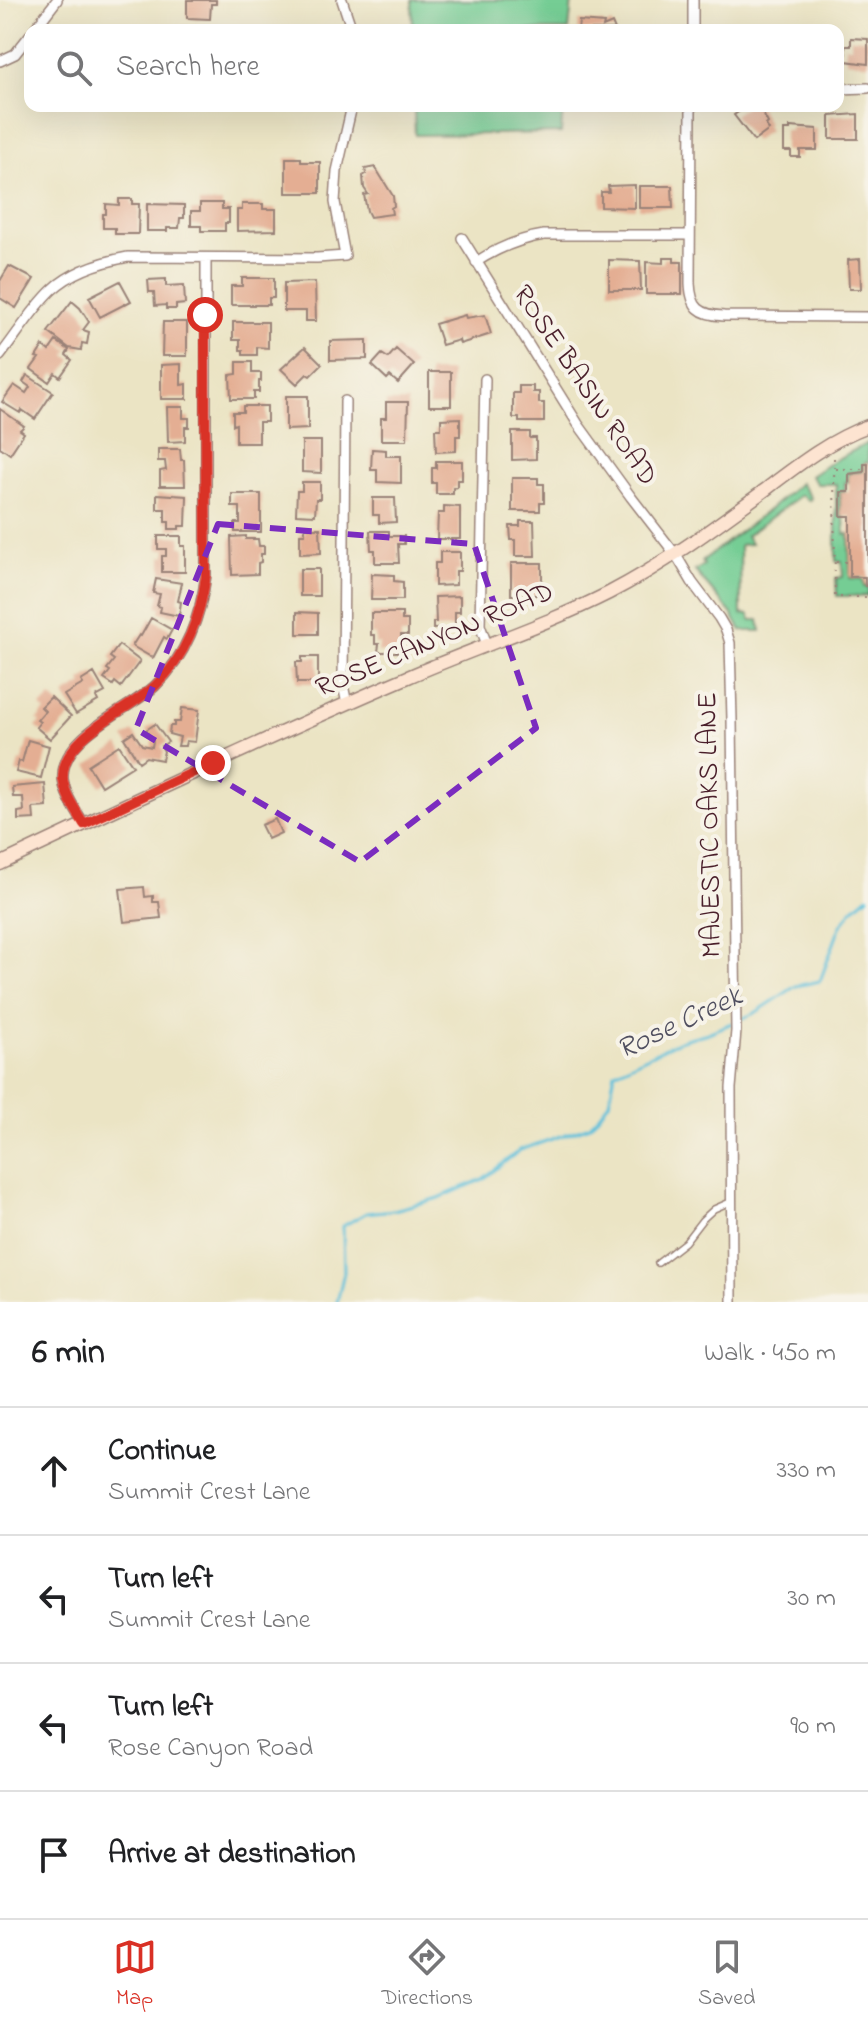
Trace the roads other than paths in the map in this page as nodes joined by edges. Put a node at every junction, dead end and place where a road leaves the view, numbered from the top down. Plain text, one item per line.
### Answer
1 (57, 0) edge
2 (342, 0) edge
3 (693, 0) edge
4 (39, 24) edge
5 (350, 24) edge
6 (693, 24) edge
7 (24, 43) edge
8 (0, 61) edge
9 (868, 88) edge
10 (844, 89) edge
11 (351, 112) edge
12 (691, 112) edge
13 (690, 235) junction
14 (462, 238) dead end
15 (206, 258) junction
16 (476, 262) junction
17 (868, 317) edge
18 (0, 356) edge
19 (485, 379) dead end
20 (345, 401) dead end
21 (868, 426) edge
22 (676, 555) junction
23 (487, 645) junction
24 (347, 704) junction
25 (84, 824) junction
26 (0, 864) edge
27 (732, 1201) junction
28 (658, 1263) dead end
29 (732, 1302) edge

1 - 4 street
2 - 5 street
3 - 6 street
7 - 8 street
9 - 10 street
11 - 15 street
12 - 13 street
13 - 16 street
13 - 17 street
14 - 16 street, ROSE BASIN ROAD
15 - 18 street
15 - 25 street
16 - 22 street, ROSE BASIN ROAD
19 - 23 street
20 - 24 street
21 - 22 street, ROSE CANYON ROAD
22 - 23 street, ROSE CANYON ROAD
22 - 27 street, MAJESTIC OAKS LANE
23 - 24 street, ROSE CANYON ROAD
24 - 25 street, ROSE CANYON ROAD
25 - 26 street, ROSE CANYON ROAD
27 - 28 lane
27 - 29 street, MAJESTIC OAKS LANE

